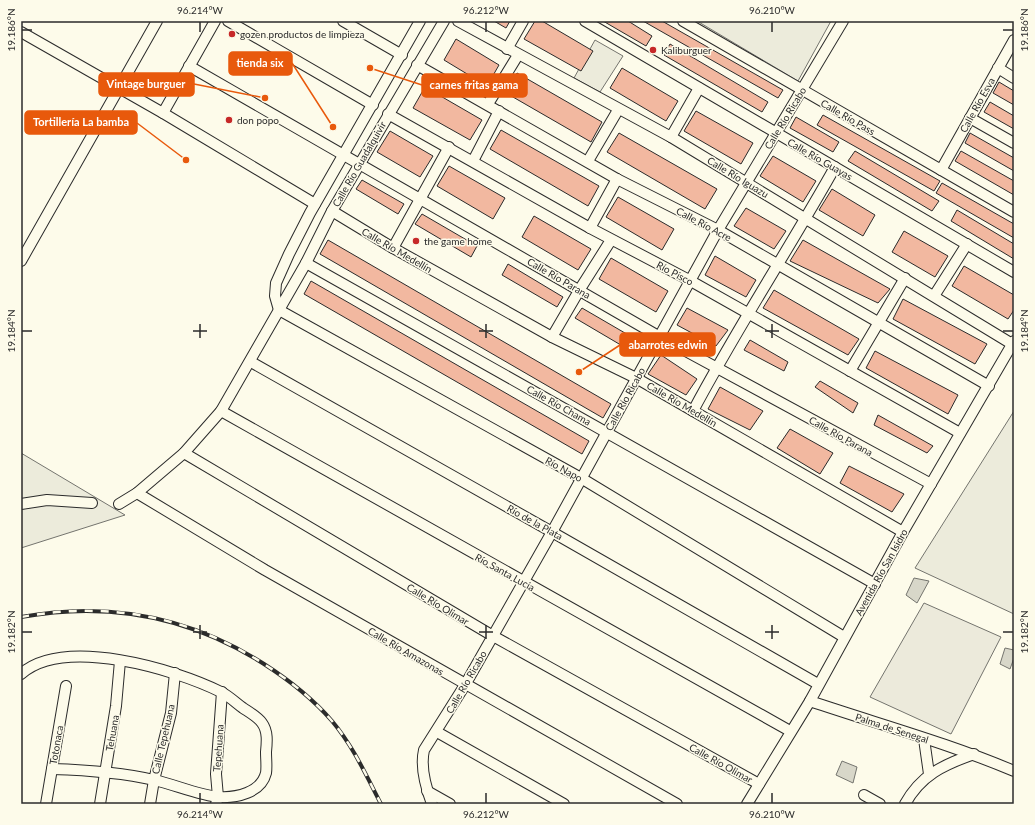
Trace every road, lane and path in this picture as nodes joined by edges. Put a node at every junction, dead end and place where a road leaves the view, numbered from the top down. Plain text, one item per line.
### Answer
1 (156, 21) edge
2 (215, 21) edge
3 (228, 21) edge
4 (343, 21) edge
5 (420, 21) edge
6 (444, 21) edge
7 (458, 21) edge
8 (523, 21) edge
9 (585, 21) edge
10 (682, 21) edge
11 (843, 21) edge
12 (21, 32) edge
13 (1014, 40) edge
14 (508, 48) junction
15 (402, 54) junction
16 (518, 54) junction
17 (418, 65) junction
18 (189, 66) junction
19 (998, 68) junction
20 (1014, 78) edge
21 (699, 88) junction
22 (119, 89) junction
23 (801, 90) junction
24 (488, 104) junction
25 (373, 105) junction
26 (618, 110) junction
27 (499, 111) junction
28 (162, 113) junction
29 (388, 114) junction
30 (970, 118) junction
31 (776, 133) junction
32 (671, 138) junction
33 (1014, 143) edge
34 (449, 147) junction
35 (344, 154) junction
36 (473, 160) junction
37 (588, 161) junction
38 (362, 163) junction
39 (835, 168) junction
40 (941, 170) junction
41 (617, 179) junction
42 (746, 182) junction
43 (420, 199) junction
44 (316, 204) junction
45 (332, 211) junction
46 (1014, 212) edge
47 (806, 218) junction
48 (590, 228) junction
49 (718, 230) junction
50 (612, 240) junction
51 (967, 244) junction
52 (393, 248) junction
53 (21, 261) edge
54 (306, 263) junction
55 (778, 265) junction
56 (1014, 272) edge
57 (904, 278) junction
58 (689, 280) junction
59 (580, 289) junction
60 (934, 296) junction
61 (279, 310) junction
62 (748, 313) junction
63 (880, 323) junction
64 (552, 337) junction
65 (660, 337) junction
66 (1013, 342) edge
67 (250, 362) junction
68 (716, 367) junction
69 (850, 371) junction
70 (636, 378) junction
71 (989, 386) junction
72 (222, 411) junction
73 (693, 411) junction
74 (607, 432) junction
75 (960, 433) junction
76 (184, 453) junction
77 (581, 478) junction
78 (931, 484) junction
79 (138, 493) junction
80 (92, 503) dead end
81 (21, 504) edge
82 (120, 504) dead end
83 (552, 532) junction
84 (903, 532) junction
85 (524, 582) junction
86 (875, 584) junction
87 (493, 636) junction
88 (844, 637) junction
89 (120, 661) junction
90 (175, 673) junction
91 (21, 674) edge
92 (818, 684) junction
93 (66, 686) dead end
94 (465, 686) junction
95 (222, 692) junction
96 (810, 701) junction
97 (790, 731) junction
98 (437, 732) junction
99 (924, 739) junction
100 (974, 754) junction
101 (52, 769) junction
102 (105, 771) junction
103 (1014, 771) edge
104 (929, 774) junction
105 (154, 780) junction
106 (759, 784) junction
107 (427, 791) junction
108 (864, 795) dead end
109 (217, 801) edge
110 (46, 804) edge
111 (100, 804) edge
112 (150, 804) edge
113 (432, 804) edge
114 (450, 804) edge
115 (564, 804) edge
116 (677, 804) edge
117 (747, 804) edge
118 (880, 804) edge
119 (905, 804) edge

1 - 22 street
2 - 18 street
3 - 25 street
4 - 15 street
5 - 15 street, Calle Río Guadalquivir
6 - 17 street, Calle Río Guadalquivir
7 - 14 street, Calle Río Iguazu
8 - 14 street
9 - 21 street, Calle Río Guayas
10 - 23 street, Calle Río Pass
11 - 23 street, Calle Río Ricabo
12 - 22 street
13 - 19 street, Calle Río Esva
14 - 16 street, Calle Río Iguazu
15 - 25 street, Calle Río Guadalquivir
16 - 24 street
16 - 26 street, Calle Río Iguazu
17 - 24 street, Calle Río Acre
17 - 29 street, Calle Río Guadalquivir
18 - 28 street
18 - 35 street, Calle Río Parana
19 - 20 street
19 - 30 street, Calle Río Esva
21 - 31 street, Calle Río Guayas
21 - 32 street
22 - 28 street
22 - 53 street
23 - 31 street, Calle Río Ricabo
23 - 40 street, Calle Río Pass
24 - 27 street, Calle Río Acre
25 - 35 street, Calle Río Guadalquivir
26 - 32 street, Calle Río Iguazu
26 - 37 street
27 - 36 street
27 - 37 street, Calle Río Acre
28 - 44 street
29 - 34 street, Río Pisco
29 - 38 street, Calle Río Guadalquivir
30 - 33 street
30 - 40 street, Calle Río Esva
31 - 39 street, Calle Río Guayas
31 - 42 street, Calle Río Ricabo
32 - 42 street, Calle Río Iguazu
34 - 36 street, Río Pisco
34 - 43 street
35 - 38 street, Calle Río Parana
35 - 44 street, Calle Río Guadalquivir
36 - 48 street, Río Pisco
37 - 41 street, Calle Río Acre
38 - 43 street, Calle Río Parana
38 - 45 street, Calle Río Guadalquivir
39 - 47 street
39 - 51 street, Calle Río Guayas
40 - 46 street, Calle Río Pass
41 - 48 street
41 - 49 street, Calle Río Acre
42 - 47 street, Calle Río Iguazu
42 - 49 street, Calle Río Ricabo
43 - 52 street
43 - 59 street, Calle Río Parana
44 - 61 street, Calle Río Guadalquivir
45 - 52 street, Calle Río Medellín
45 - 54 street, Calle Río Guadalquivir
47 - 55 street
47 - 57 street, Calle Río Iguazu
48 - 50 street, Río Pisco
49 - 55 street, Calle Río Acre
49 - 58 street, Calle Río Ricabo
50 - 58 street, Río Pisco
50 - 59 street
51 - 56 street, Calle Río Guayas
51 - 60 street
52 - 64 street, Calle Río Medellín
54 - 61 street, Calle Río Guadalquivir
54 - 74 street, Calle Río Chama
55 - 62 street
55 - 63 street, Calle Río Acre
57 - 60 street, Calle Río Iguazu
57 - 63 street
58 - 62 street, Río Pisco
58 - 65 street, Calle Río Ricabo
59 - 64 street
59 - 65 street, Calle Río Parana
60 - 66 street, Calle Río Iguazu
61 - 67 street, Calle Río Guadalquivir
61 - 77 street, Río Napo
62 - 68 street
62 - 69 street, Río Pisco
63 - 69 street
63 - 71 street, Calle Río Acre
64 - 70 street, Calle Río Medellín
65 - 68 street, Calle Río Parana
65 - 70 street, Calle Río Ricabo
66 - 71 street, Avenida Río San Isidro
67 - 72 street, Calle Río Guadalquivir
67 - 83 street, Río de la Plata
68 - 73 street
68 - 78 street, Calle Río Parana
69 - 75 street, Río Pisco
70 - 73 street, Calle Río Medellín
70 - 74 street, Calle Río Ricabo
71 - 75 street, Avenida Río San Isidro
72 - 76 street, Calle Río Guadalquivir
72 - 85 street, Río Santa Lucia
73 - 84 street, Calle Río Medellín
74 - 77 street, Calle Río Ricabo
74 - 86 street, Calle Río Chama
75 - 78 street, Avenida Río San Isidro
76 - 79 street, Calle Río Guadalquivir
76 - 87 street, Calle Río Olimar
77 - 83 street, Calle Río Ricabo
77 - 88 street, Río Napo
78 - 84 street, Avenida Río San Isidro
79 - 82 street, Calle Río Guadalquivir
79 - 94 street, Calle Río Amazonas
80 - 81 street
83 - 85 street, Calle Río Ricabo
83 - 92 street, Río de la Plata
84 - 86 street, Avenida Río San Isidro
85 - 87 street, Calle Río Ricabo
85 - 97 street, Río Santa Lucia
86 - 88 street, Avenida Río San Isidro
87 - 94 street, Calle Río Ricabo
87 - 106 street, Calle Río Olimar
88 - 92 street, Avenida Río San Isidro
89 - 90 street
89 - 91 street
89 - 102 street, Tehuana
90 - 95 street
90 - 105 street, Calle Tepehuana
92 - 96 street, Avenida Río San Isidro
93 - 101 street, Totonaca
94 - 98 street, Calle Río Ricabo
94 - 116 street, Calle Río Amazonas
95 - 109 street, Tepehuana
95 - 109 street
96 - 97 street, Avenida Río San Isidro
96 - 99 street, Palma de Senegal
97 - 106 street, Avenida Río San Isidro
98 - 107 street, Calle Río Ricabo
98 - 115 street
99 - 100 street, Palma de Senegal
99 - 104 street
100 - 103 street, Palma de Senegal
100 - 104 street
101 - 102 street
101 - 110 street, Totonaca
102 - 105 street
102 - 111 street, Tehuana
104 - 119 street
105 - 109 street
105 - 112 street, Calle Tepehuana
106 - 117 street, Avenida Río San Isidro
107 - 113 street
107 - 114 street
108 - 118 street

